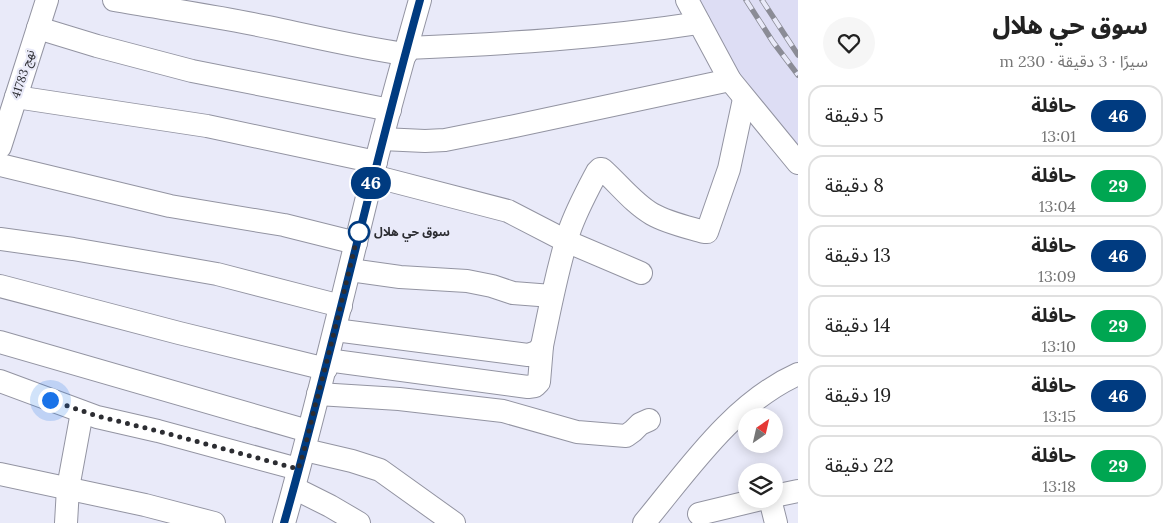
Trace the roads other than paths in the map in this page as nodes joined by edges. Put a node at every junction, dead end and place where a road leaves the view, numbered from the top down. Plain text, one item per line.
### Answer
1 (47, 0) edge
2 (114, 0) edge
3 (420, 0) edge
4 (687, 0) edge
5 (175, 5) edge
6 (699, 23) junction
7 (38, 28) junction
8 (406, 51) junction
9 (730, 80) junction
10 (16, 97) junction
11 (744, 99) junction
12 (390, 110) junction
13 (382, 139) junction
14 (0, 148) edge
15 (798, 163) edge
16 (0, 165) edge
17 (374, 169) junction
18 (0, 239) edge
19 (566, 241) junction
20 (356, 243) junction
21 (350, 270) junction
22 (641, 273) dead end
23 (0, 286) edge
24 (552, 296) junction
25 (341, 306) junction
26 (335, 330) junction
27 (0, 342) edge
28 (542, 346) junction
29 (327, 364) junction
30 (798, 374) edge
31 (0, 381) edge
32 (318, 394) junction
33 (82, 412) junction
34 (649, 420) dead end
35 (302, 460) junction
36 (0, 474) edge
37 (68, 488) junction
38 (798, 491) edge
39 (668, 494) junction
40 (783, 494) edge
41 (738, 506) edge
42 (772, 508) edge
43 (701, 518) edge
44 (66, 523) edge
45 (214, 523) edge
46 (284, 523) edge
47 (359, 523) edge
48 (454, 523) edge
49 (644, 523) edge
50 (776, 523) edge

1 - 7 street, نهج 41783
2 - 5 street
3 - 8 street
4 - 6 street
5 - 8 street
6 - 8 street
6 - 9 street
7 - 10 street, نهج 41783
7 - 12 street
8 - 12 street
9 - 11 street
9 - 13 street
10 - 14 street, نهج 41783
10 - 17 street
11 - 15 street
11 - 19 street
12 - 13 street
13 - 17 street
16 - 20 street
17 - 19 street
17 - 20 street
18 - 25 street
19 - 22 street
19 - 24 street
20 - 21 street
21 - 24 street
21 - 25 street
23 - 29 street
24 - 28 street
25 - 26 street
26 - 28 street
26 - 29 street
27 - 35 street
28 - 29 street
29 - 32 street
30 - 39 street
31 - 33 street
32 - 34 street
32 - 35 street
33 - 35 street
33 - 37 street
35 - 46 street
35 - 47 street
35 - 48 street
36 - 37 street
37 - 44 street
37 - 45 street
38 - 40 street
39 - 43 street
39 - 49 street
41 - 43 street
42 - 50 street

